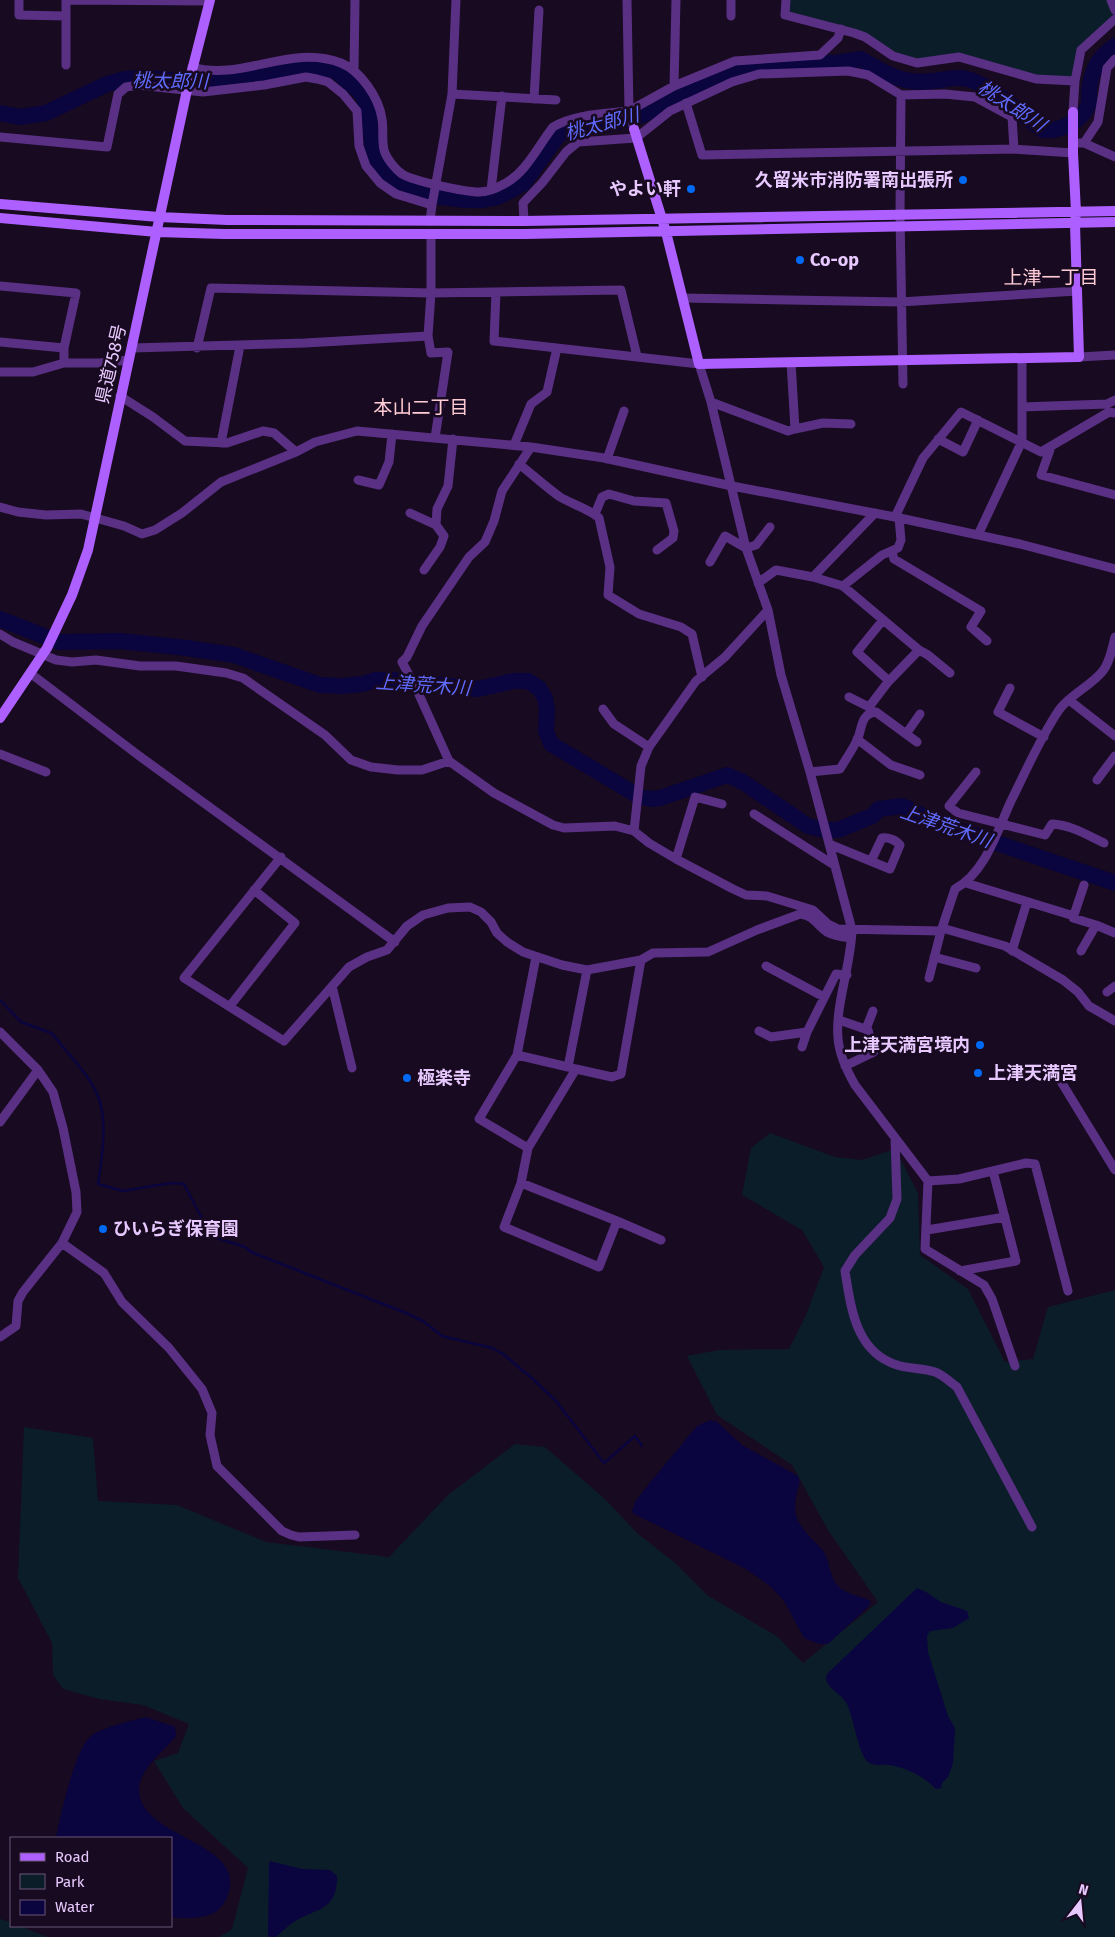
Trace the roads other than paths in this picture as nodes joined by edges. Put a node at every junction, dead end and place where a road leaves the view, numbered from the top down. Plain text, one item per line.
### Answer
1 (19, 0) edge
2 (113, 0) edge
3 (210, 0) edge
4 (355, 0) edge
5 (456, 0) edge
6 (627, 0) edge
7 (676, 0) edge
8 (731, 0) edge
9 (786, 0) edge
10 (1111, 0) edge
11 (539, 10) dead end
12 (1115, 10) edge
13 (66, 16) junction
14 (731, 16) dead end
15 (1115, 19) edge
16 (841, 29) junction
17 (1115, 59) edge
18 (66, 65) dead end
19 (192, 67) junction
20 (354, 70) junction
21 (1075, 81) junction
22 (674, 86) junction
23 (187, 90) junction
24 (452, 94) junction
25 (901, 95) junction
26 (502, 96) junction
27 (534, 99) junction
28 (556, 100) dead end
29 (686, 103) junction
30 (629, 111) junction
31 (1073, 112) joint
32 (635, 134) junction
33 (0, 138) edge
34 (1077, 146) junction
35 (1014, 149) junction
36 (900, 151) junction
37 (1115, 157) edge
38 (437, 184) junction
39 (491, 190) junction
40 (0, 204) edge
41 (432, 205) junction
42 (1115, 211) edge
43 (1076, 212) junction
44 (900, 215) junction
45 (0, 218) edge
46 (159, 218) junction
47 (662, 219) junction
48 (430, 220) junction
49 (524, 220) junction
50 (1115, 222) edge
51 (1075, 224) junction
52 (900, 226) junction
53 (157, 232) junction
54 (666, 232) junction
55 (431, 234) junction
56 (0, 286) edge
57 (1077, 291) junction
58 (496, 292) junction
59 (431, 293) junction
60 (683, 298) junction
61 (900, 302) junction
62 (428, 336) junction
63 (0, 342) edge
64 (240, 346) junction
65 (64, 348) junction
66 (132, 348) junction
67 (197, 348) junction
68 (557, 348) junction
69 (1115, 355) edge
70 (637, 356) junction
71 (1079, 357) junction
72 (1022, 359) junction
73 (129, 360) junction
74 (902, 360) junction
75 (791, 362) junction
76 (64, 363) junction
77 (699, 364) junction
78 (0, 372) edge
79 (903, 384) dead end
80 (120, 396) junction
81 (711, 402) junction
82 (1022, 407) junction
83 (1111, 407) edge
84 (624, 410) dead end
85 (978, 420) junction
86 (851, 424) dead end
87 (795, 429) junction
88 (392, 434) junction
89 (436, 438) junction
90 (453, 439) junction
91 (938, 439) junction
92 (1022, 441) junction
93 (221, 443) junction
94 (514, 445) junction
95 (530, 447) junction
96 (1051, 447) junction
97 (296, 452) junction
98 (608, 459) junction
99 (519, 464) junction
100 (358, 480) dead end
101 (732, 486) junction
102 (1115, 495) edge
103 (0, 508) edge
104 (410, 513) dead end
105 (875, 513) junction
106 (595, 514) junction
107 (95, 518) junction
108 (897, 518) junction
109 (436, 525) junction
110 (770, 527) dead end
111 (978, 535) junction
112 (746, 548) junction
113 (657, 550) dead end
114 (892, 552) junction
115 (710, 562) dead end
116 (1115, 569) edge
117 (424, 570) dead end
118 (813, 577) junction
119 (758, 583) junction
120 (843, 586) junction
121 (768, 610) junction
122 (883, 620) junction
123 (0, 634) edge
124 (1115, 637) edge
125 (987, 641) dead end
126 (919, 650) junction
127 (44, 652) junction
128 (1112, 661) edge
129 (30, 673) junction
130 (950, 674) dead end
131 (702, 677) junction
132 (889, 681) junction
133 (1010, 688) dead end
134 (849, 697) dead end
135 (1068, 700) junction
136 (603, 709) dead end
137 (871, 710) junction
138 (920, 714) dead end
139 (0, 718) edge
140 (906, 734) junction
141 (1115, 736) edge
142 (1044, 738) junction
143 (857, 739) junction
144 (917, 742) dead end
145 (649, 747) junction
146 (0, 754) edge
147 (1115, 756) edge
148 (449, 761) junction
149 (46, 772) dead end
150 (810, 772) junction
151 (976, 772) dead end
152 (920, 775) dead end
153 (1096, 780) dead end
154 (722, 804) dead end
155 (754, 814) dead end
156 (1001, 823) junction
157 (634, 831) junction
158 (1104, 843) dead end
159 (829, 844) junction
160 (281, 857) junction
161 (676, 859) junction
162 (870, 860) dead end
163 (834, 865) junction
164 (966, 883) junction
165 (1084, 885) dead end
166 (254, 890) junction
167 (1027, 902) junction
168 (1074, 916) junction
169 (1096, 925) junction
170 (942, 930) junction
171 (851, 934) junction
172 (1115, 934) edge
173 (395, 942) junction
174 (1012, 950) junction
175 (1081, 951) dead end
176 (536, 957) junction
177 (934, 957) junction
178 (641, 960) junction
179 (766, 966) dead end
180 (976, 968) dead end
181 (588, 970) junction
182 (847, 975) junction
183 (929, 978) dead end
184 (332, 986) junction
185 (1115, 986) edge
186 (1107, 992) dead end
187 (824, 997) junction
188 (230, 1006) junction
189 (873, 1011) dead end
190 (839, 1020) junction
191 (1115, 1021) edge
192 (866, 1029) junction
193 (759, 1031) dead end
194 (0, 1032) edge
195 (807, 1032) junction
196 (802, 1047) dead end
197 (517, 1055) junction
198 (845, 1066) junction
199 (352, 1068) dead end
200 (572, 1068) junction
201 (38, 1070) junction
202 (1057, 1075) dead end
203 (0, 1122) edge
204 (896, 1138) junction
205 (528, 1148) junction
206 (993, 1170) junction
207 (1115, 1170) edge
208 (928, 1181) junction
209 (522, 1183) junction
210 (1005, 1217) junction
211 (617, 1221) junction
212 (927, 1230) junction
213 (661, 1240) dead end
214 (62, 1243) junction
215 (960, 1271) junction
216 (1068, 1291) dead end
217 (0, 1336) edge
218 (1015, 1366) dead end
219 (1032, 1527) dead end
220 (355, 1535) dead end

1 - 13 street
2 - 3 street
2 - 13 street
3 - 19 street, 県道758号
4 - 20 street
5 - 24 street
6 - 30 street
7 - 22 street
8 - 14 street
9 - 16 street
10 - 12 street
11 - 27 street
13 - 18 street
15 - 21 street
16 - 21 street
16 - 22 street
17 - 34 street
19 - 20 street
19 - 23 street, 県道758号
20 - 38 street
21 - 31 street
22 - 30 street
23 - 33 street
23 - 41 street
23 - 46 street, 県道758号
24 - 26 street
24 - 38 street
25 - 29 street
25 - 35 street
25 - 36 street
26 - 27 street
26 - 39 street
27 - 28 street
29 - 32 street
29 - 36 street
30 - 32 street
30 - 39 street
31 - 34 street
32 - 47 street
32 - 49 street
34 - 35 street
34 - 37 street
34 - 43 street
35 - 36 street
36 - 44 street
38 - 39 street
38 - 41 street
40 - 46 street
41 - 48 street
42 - 43 street
43 - 44 street
43 - 51 street
44 - 47 street
44 - 52 street
45 - 53 street
46 - 48 street
46 - 53 street, 県道758号
47 - 49 street
47 - 54 street
48 - 49 street
50 - 51 street
51 - 52 street
51 - 57 street
52 - 54 street
52 - 61 street
53 - 55 street
53 - 66 street, 県道758号
54 - 55 street
54 - 60 street
55 - 59 street
56 - 65 street
57 - 61 street
57 - 71 street
58 - 59 street
58 - 68 street
58 - 70 street
59 - 62 street
59 - 67 street
60 - 61 street
60 - 77 street
61 - 74 street
62 - 64 street
62 - 89 street
63 - 65 street
64 - 67 street
64 - 93 street
65 - 76 street
66 - 67 street
66 - 73 street, 県道758号
68 - 70 street
68 - 94 street
69 - 71 street
70 - 77 street
71 - 72 street
72 - 74 street
72 - 82 street
73 - 76 street
73 - 80 street, 県道758号
74 - 75 street
74 - 79 street
75 - 77 street
75 - 87 street
76 - 78 street
77 - 81 street
80 - 93 street
80 - 107 street, 県道758号
81 - 87 street
81 - 101 street
82 - 83 street
82 - 92 street
83 - 96 street
84 - 98 street
85 - 91 street
85 - 91 street
85 - 92 street
86 - 87 street
88 - 89 street
88 - 97 street
88 - 100 street
89 - 90 street
90 - 94 street
90 - 109 street
91 - 108 street
92 - 96 street
92 - 111 street
93 - 97 street
94 - 95 street
95 - 98 street
95 - 99 street
96 - 102 street
97 - 107 street
98 - 101 street
99 - 106 street
99 - 148 street
101 - 105 street
101 - 112 street
103 - 107 street
104 - 109 street
105 - 108 street
105 - 118 street
106 - 113 street
106 - 131 street
107 - 127 street, 県道758号
108 - 111 street
108 - 114 street
109 - 117 street
110 - 112 street
111 - 116 street
112 - 115 street
112 - 119 street
114 - 120 street
114 - 125 street
118 - 119 street
118 - 120 street
119 - 121 street
120 - 122 street
121 - 131 street
121 - 150 street
122 - 126 street
122 - 132 street
123 - 127 street
124 - 128 street
126 - 130 street
126 - 132 street
127 - 129 street, 県道758号
127 - 148 street
128 - 135 street
129 - 139 street, 県道758号
129 - 160 street
131 - 145 street
132 - 137 street
133 - 142 street
134 - 137 street
135 - 141 street
135 - 142 street
136 - 145 street
137 - 140 street
137 - 143 street
138 - 140 street
140 - 144 street
142 - 156 street
143 - 150 street
143 - 152 street
145 - 157 street
146 - 149 street
147 - 153 street
148 - 157 street
150 - 159 street
151 - 156 street
154 - 161 street
155 - 163 street
156 - 158 street
156 - 164 street
157 - 161 street
159 - 162 street
159 - 163 street
160 - 166 street
160 - 173 street
161 - 171 street
163 - 171 street
164 - 167 street
164 - 170 street
165 - 168 street
166 - 188 street
166 - 188 street
167 - 168 street
167 - 174 street
168 - 169 street
169 - 172 street
169 - 175 street
170 - 171 street
170 - 174 street
170 - 177 street
171 - 178 street
171 - 182 street
173 - 176 street
173 - 184 street
174 - 191 street
176 - 181 street
176 - 197 street
177 - 180 street
177 - 183 street
178 - 181 street
178 - 200 street
179 - 187 street
181 - 200 street
182 - 187 street
182 - 190 street
184 - 188 street
184 - 199 street
185 - 186 street
187 - 195 street
189 - 192 street
190 - 192 street
190 - 198 street
192 - 198 street
193 - 195 street
194 - 201 street
195 - 196 street
197 - 200 street
197 - 205 street
198 - 204 street
200 - 205 street
201 - 203 street
201 - 214 street
202 - 207 street
204 - 208 street
204 - 219 street
205 - 209 street
206 - 208 street
206 - 210 street
206 - 216 street
208 - 212 street
209 - 211 street
209 - 211 street
210 - 212 street
210 - 215 street
211 - 213 street
212 - 215 street
214 - 217 street
214 - 220 street
215 - 218 street

